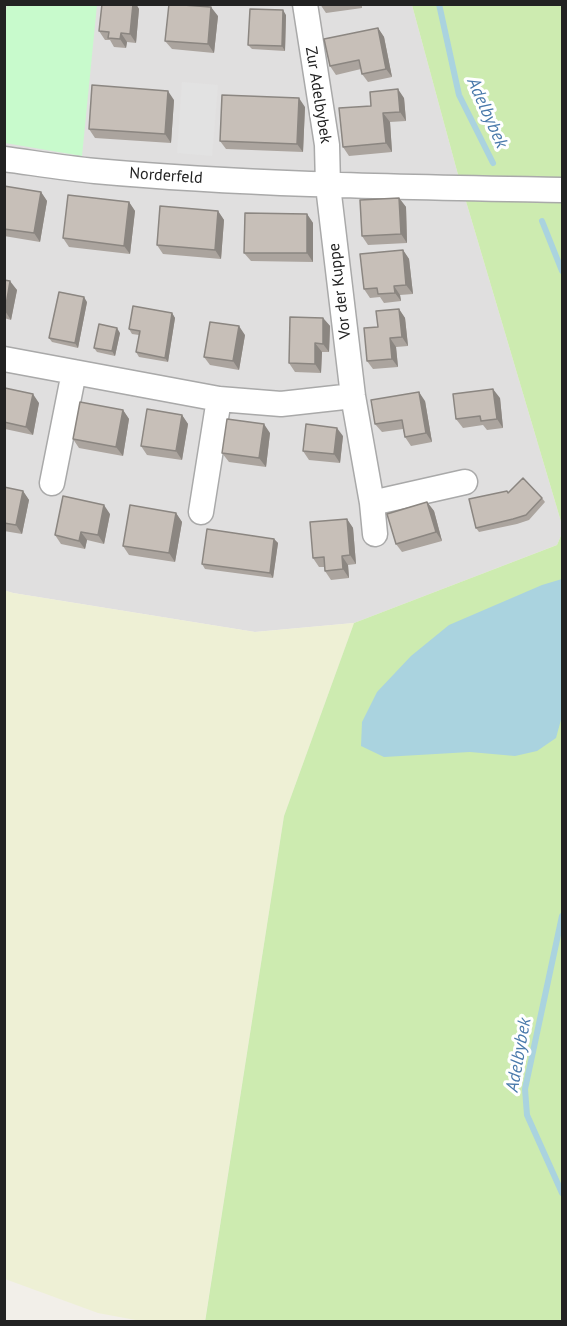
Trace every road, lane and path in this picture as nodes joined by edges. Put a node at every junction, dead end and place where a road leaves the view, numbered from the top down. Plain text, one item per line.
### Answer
1 (305, 4) edge
2 (4, 159) edge
3 (328, 186) junction
4 (562, 190) edge
5 (4, 359) edge
6 (74, 372) junction
7 (353, 396) junction
8 (219, 399) junction
9 (465, 482) dead end
10 (52, 483) dead end
11 (372, 503) junction
12 (201, 512) dead end
13 (375, 534) dead end

1 - 3 street, Zur Adelbybek
2 - 3 street, Norderfeld
3 - 4 street, Norderfeld
3 - 7 street, Vor der Kuppe
5 - 6 street
6 - 8 street
6 - 10 street
7 - 8 street
7 - 11 street, Vor der Kuppe
8 - 12 street
9 - 11 street
11 - 13 street, Vor der Kuppe

